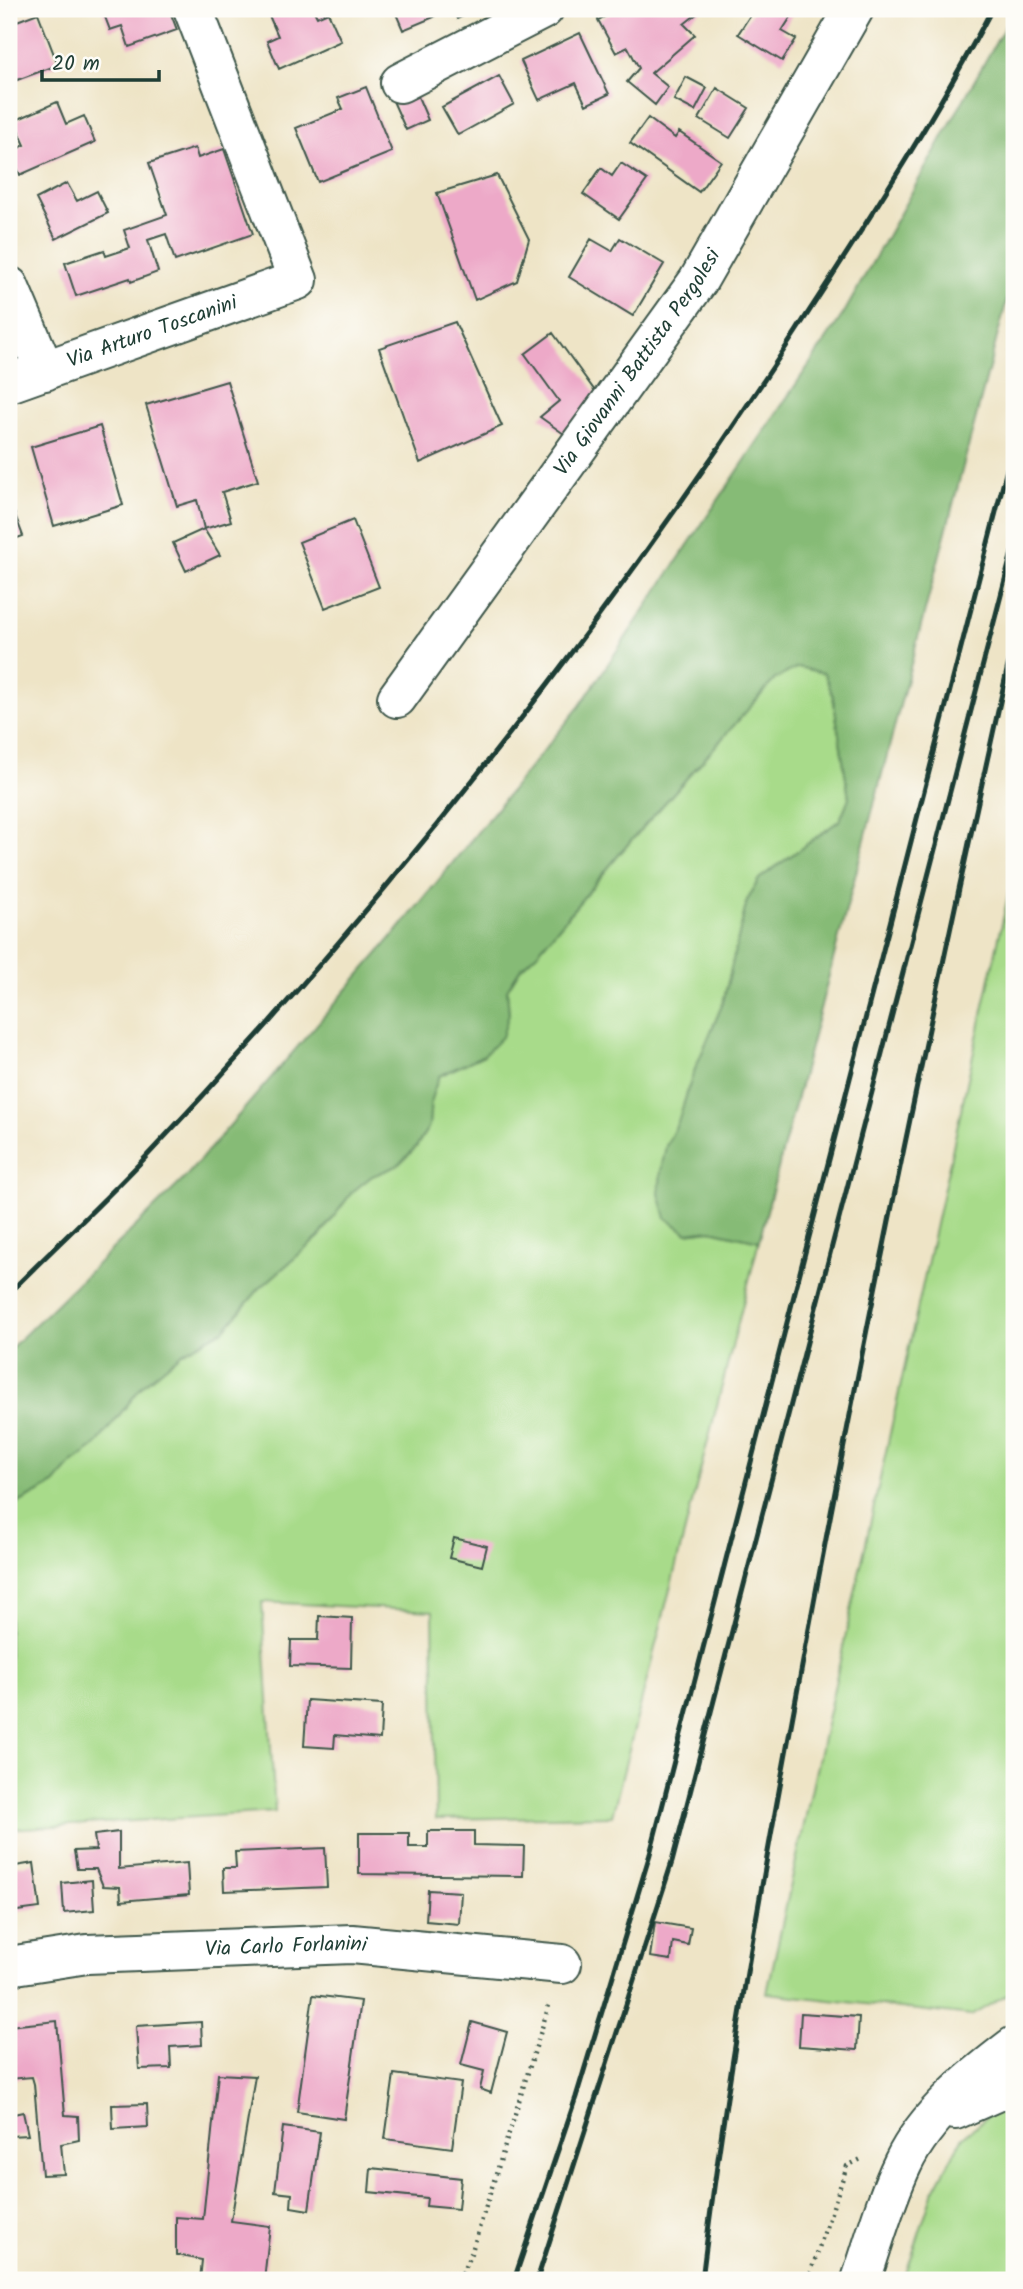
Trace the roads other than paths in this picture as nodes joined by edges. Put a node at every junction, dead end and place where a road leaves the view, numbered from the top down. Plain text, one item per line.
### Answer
1 (193, 9) edge
2 (544, 9) edge
3 (854, 9) edge
4 (400, 83) dead end
5 (9, 286) edge
6 (46, 371) junction
7 (9, 383) edge
8 (397, 698) dead end
9 (562, 1964) road end
10 (9, 1966) edge
11 (1014, 2046) edge
12 (1014, 2084) edge
13 (932, 2122) junction
14 (861, 2280) edge

1 - 6 street, Via Arturo Toscanini
2 - 4 street
3 - 8 street, Via Giovanni Battista Pergolesi
5 - 6 street
6 - 7 street, Via Arturo Toscanini
9 - 10 street, Via Carlo Forlanini
11 - 13 street
12 - 13 street
13 - 14 street

